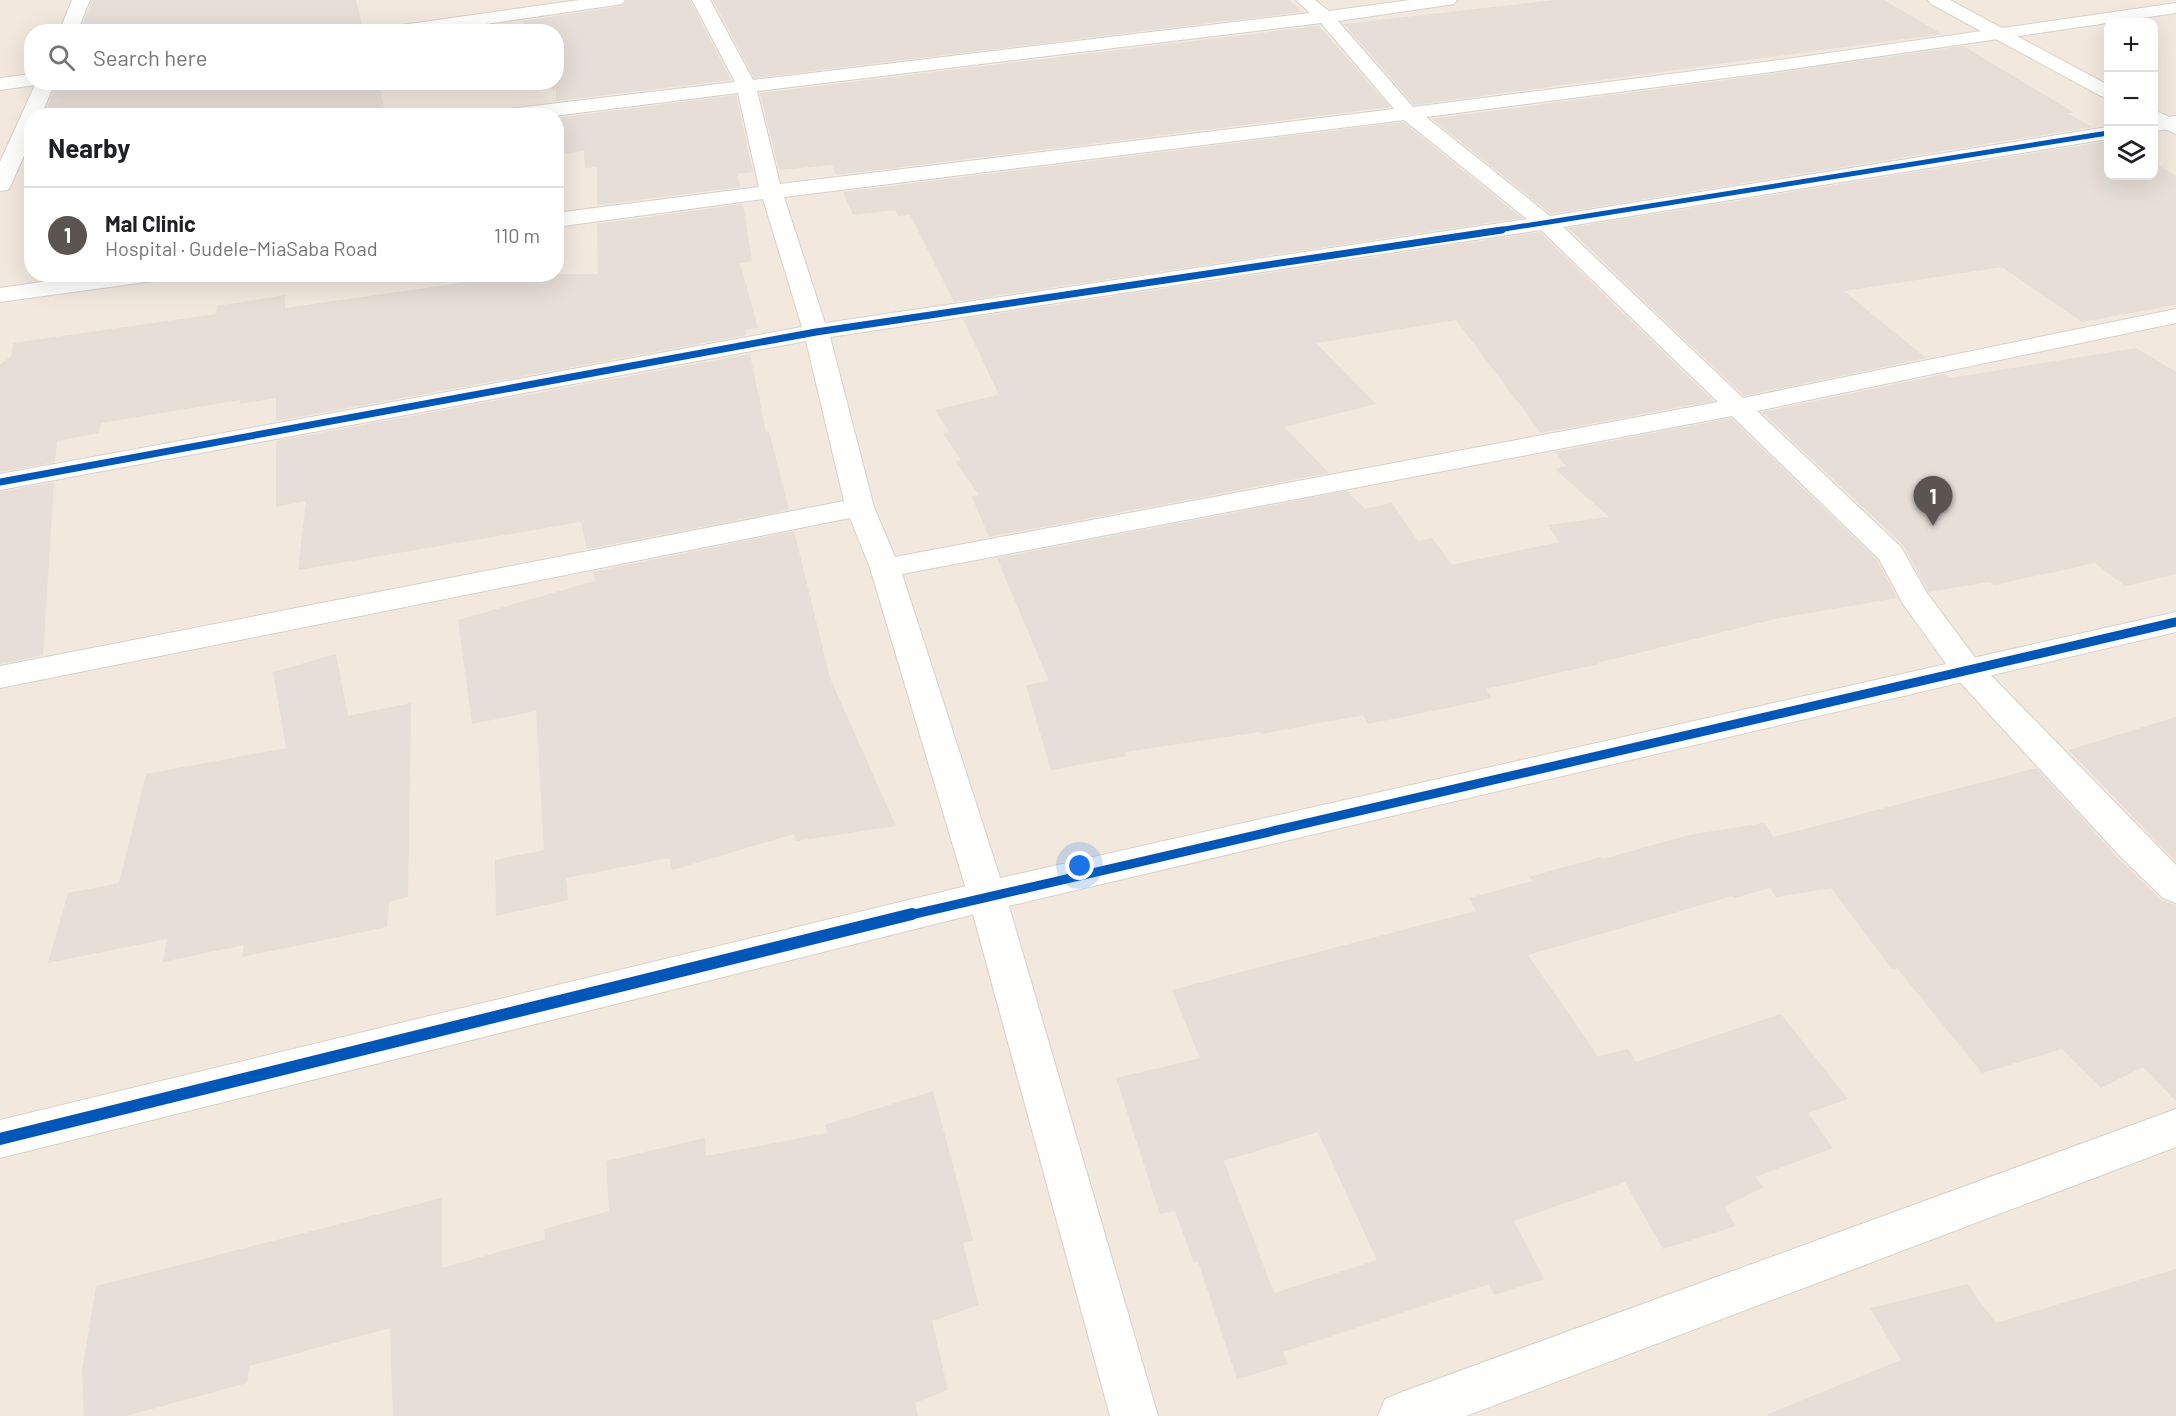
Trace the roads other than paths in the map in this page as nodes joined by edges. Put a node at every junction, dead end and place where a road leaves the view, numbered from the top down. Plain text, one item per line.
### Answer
1 (81, 0) edge
2 (616, 0) edge
3 (701, 0) edge
4 (1305, 0) edge
5 (1448, 0) edge
6 (1937, 0) edge
7 (2176, 8) edge
8 (1325, 17) junction
9 (71, 24) edge
10 (445, 24) edge
11 (2003, 35) junction
12 (24, 81) edge
13 (0, 84) edge
14 (746, 84) junction
15 (2104, 89) edge
16 (43, 90) edge
17 (35, 108) edge
18 (561, 108) edge
19 (1408, 113) junction
20 (2104, 134) edge
21 (24, 135) edge
22 (6, 179) edge
23 (771, 191) junction
24 (564, 219) edge
25 (1546, 223) junction
26 (95, 282) edge
27 (0, 295) edge
28 (2176, 316) edge
29 (816, 332) junction
30 (1736, 407) junction
31 (0, 482) edge
32 (860, 507) junction
33 (885, 568) junction
34 (2176, 622) edge
35 (1968, 671) junction
36 (0, 677) edge
37 (2176, 888) edge
38 (987, 896) junction
39 (2176, 1128) edge
40 (0, 1139) edge
41 (1134, 1416) edge
42 (1402, 1416) edge

1 - 9 street
2 - 10 street
3 - 14 street
4 - 8 street
5 - 8 street
6 - 11 street
7 - 11 street
8 - 14 street
8 - 19 street
11 - 15 street
11 - 19 street
12 - 13 street
14 - 18 street
14 - 23 street
16 - 17 street
19 - 23 street
19 - 25 street
20 - 25 street
21 - 22 street
23 - 24 street
23 - 29 street
25 - 29 street
25 - 30 street
26 - 27 street
28 - 30 street
29 - 31 street
29 - 32 street
30 - 33 street
30 - 35 street
32 - 33 street
32 - 36 street
33 - 38 street
34 - 35 street
35 - 37 street
35 - 38 street
38 - 40 street
38 - 41 street
39 - 42 street

